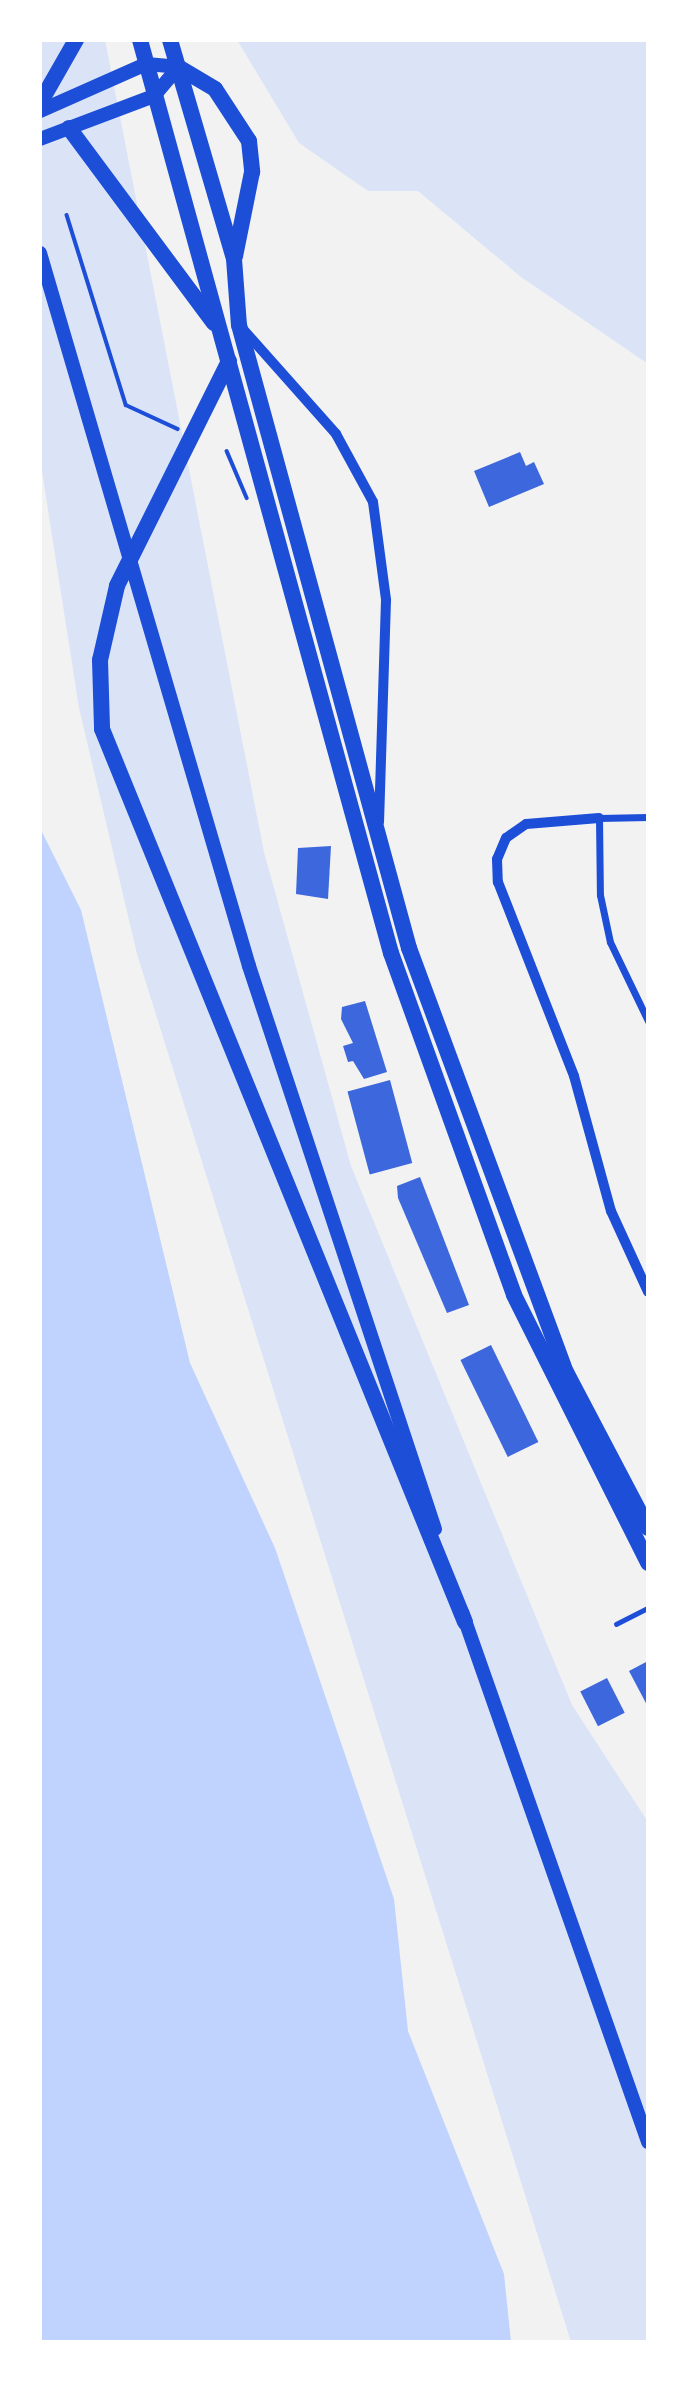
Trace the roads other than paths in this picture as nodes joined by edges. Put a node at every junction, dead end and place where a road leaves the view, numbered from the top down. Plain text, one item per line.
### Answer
1 (76, 40) edge
2 (140, 40) edge
3 (170, 40) edge
4 (146, 64) junction
5 (178, 67) junction
6 (154, 96) junction
7 (40, 103) edge
8 (40, 111) edge
9 (69, 128) junction
10 (46, 137) edge
11 (40, 253) edge
12 (234, 258) junction
13 (239, 325) junction
14 (221, 332) junction
15 (229, 361) junction
16 (648, 817) edge
17 (599, 818) junction
18 (378, 839) junction
19 (648, 1021) edge
20 (648, 1292) edge
21 (422, 1506) junction
22 (648, 1528) edge
23 (648, 1563) edge
24 (648, 1608) edge
25 (465, 1622) joint
26 (616, 1624) dead end
27 (648, 2142) edge

1 - 7 highway
2 - 4 highway
3 - 5 highway
4 - 5 main road
4 - 6 highway
4 - 8 main road
5 - 6 main road
5 - 12 highway
5 - 12 highway
6 - 9 main road
6 - 14 highway
9 - 10 main road
9 - 14 highway
11 - 21 main road
12 - 13 highway
13 - 18 highway
13 - 18 street
14 - 15 highway
15 - 21 highway
15 - 23 highway
16 - 17 street
17 - 19 street
17 - 20 street
18 - 22 highway
21 - 25 highway
24 - 26 lane
25 - 27 main road

